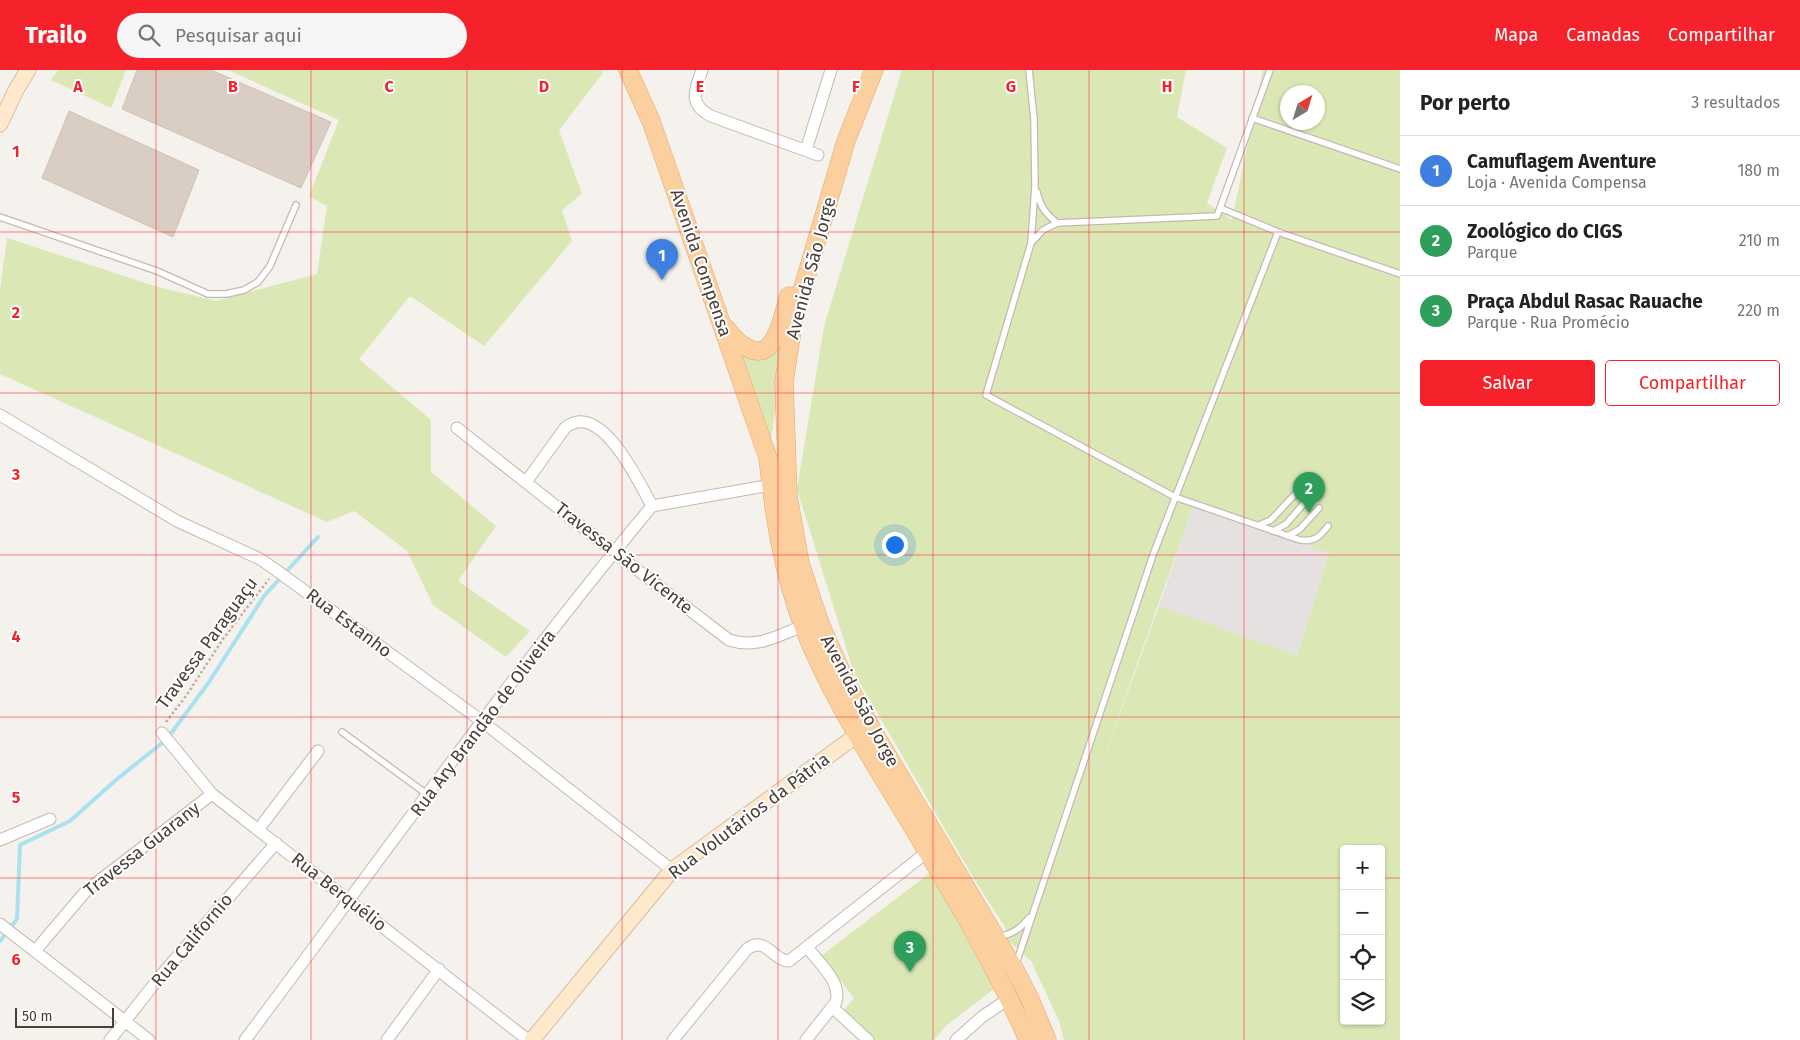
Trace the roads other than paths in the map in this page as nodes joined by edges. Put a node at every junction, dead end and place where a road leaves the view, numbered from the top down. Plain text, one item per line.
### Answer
1 (28, 70) edge
2 (628, 70) edge
3 (702, 70) edge
4 (831, 70) edge
5 (863, 70) edge
6 (874, 70) edge
7 (1029, 70) edge
8 (1270, 70) edge
9 (1252, 118) junction
10 (0, 124) edge
11 (806, 150) junction
12 (818, 154) dead end
13 (1400, 169) edge
14 (1035, 187) junction
15 (296, 205) dead end
16 (1220, 208) junction
17 (0, 217) edge
18 (1056, 222) junction
19 (1278, 232) junction
20 (1031, 244) junction
21 (1400, 274) edge
22 (721, 321) junction
23 (0, 415) edge
24 (457, 428) dead end
25 (768, 458) joint
26 (526, 482) junction
27 (771, 485) junction
28 (1296, 493) dead end
29 (1175, 497) junction
30 (1307, 500) dead end
31 (652, 506) junction
32 (1319, 508) dead end
33 (1257, 526) junction
34 (1328, 526) dead end
35 (1273, 531) junction
36 (1288, 536) junction
37 (614, 552) junction
38 (803, 626) junction
39 (483, 722) junction
40 (162, 732) road end
41 (342, 732) dead end
42 (857, 735) junction
43 (318, 751) dead end
44 (212, 794) junction
45 (428, 795) junction
46 (50, 819) dead end
47 (258, 830) junction
48 (0, 840) edge
49 (276, 843) junction
50 (927, 852) junction
51 (672, 870) junction
52 (350, 901) junction
53 (1033, 912) junction
54 (0, 924) edge
55 (995, 936) junction
56 (807, 947) junction
57 (34, 951) junction
58 (439, 969) junction
59 (1015, 970) junction
60 (1010, 998) junction
61 (832, 1007) junction
62 (124, 1021) junction
63 (110, 1040) edge
64 (149, 1040) edge
65 (246, 1040) edge
66 (387, 1040) edge
67 (528, 1040) edge
68 (532, 1040) edge
69 (672, 1040) edge
70 (806, 1040) edge
71 (868, 1040) edge
72 (956, 1040) edge
73 (1028, 1040) edge
74 (1047, 1040) edge

1 - 10 street
2 - 22 main road, Avenida Compensa
3 - 11 street
4 - 11 street
5 - 22 main road
6 - 55 main road, Avenida São Jorge
7 - 14 lane
8 - 9 lane
9 - 13 lane
9 - 16 lane
11 - 12 street
14 - 18 lane
14 - 20 lane
15 - 17 lane
16 - 18 lane
16 - 19 lane
18 - 20 lane
19 - 21 lane
19 - 29 lane
20 - 29 lane
22 - 25 main road, Avenida Compensa
23 - 39 street, Rua Estanho
24 - 26 street, Travessa São Vicente
25 - 27 main road, Avenida São Jorge
26 - 31 street
26 - 37 street, Travessa São Vicente
27 - 31 street
27 - 38 main road, Avenida São Jorge
28 - 33 lane
29 - 33 lane
29 - 53 lane
30 - 35 lane
31 - 37 street, Rua Ary Brandão de Oliveira
32 - 36 lane
33 - 35 lane
34 - 36 lane
35 - 36 lane
37 - 38 street, Travessa São Vicente
37 - 39 street, Rua Ary Brandão de Oliveira
38 - 42 main road, Avenida São Jorge
39 - 45 street, Rua Ary Brandão de Oliveira
39 - 51 street, Rua Estanho
40 - 44 street, Rua Berquélio
41 - 45 lane
42 - 50 main road, Avenida São Jorge
42 - 51 street, Rua Volutários da Pátria
43 - 47 street
44 - 47 street, Rua Berquélio
44 - 57 street, Travessa Guarany
45 - 52 street, Rua Ary Brandão de Oliveira
46 - 48 street
47 - 49 street, Rua Berquélio
49 - 52 street, Rua Berquélio
49 - 62 street, Rua Californio
50 - 56 street
50 - 60 main road, Avenida São Jorge
51 - 68 street, Rua Volutários da Pátria
52 - 58 street, Rua Berquélio
52 - 65 street, Rua Ary Brandão de Oliveira
53 - 55 lane
53 - 59 lane
54 - 57 street
55 - 59 main road, Avenida São Jorge
56 - 61 street
56 - 69 street
57 - 62 street
58 - 66 street
58 - 67 street, Rua Berquélio
59 - 74 main road, Avenida São Jorge
60 - 72 street
60 - 73 main road, Avenida São Jorge
61 - 70 street
61 - 71 street
62 - 63 street, Rua Californio
62 - 64 street

